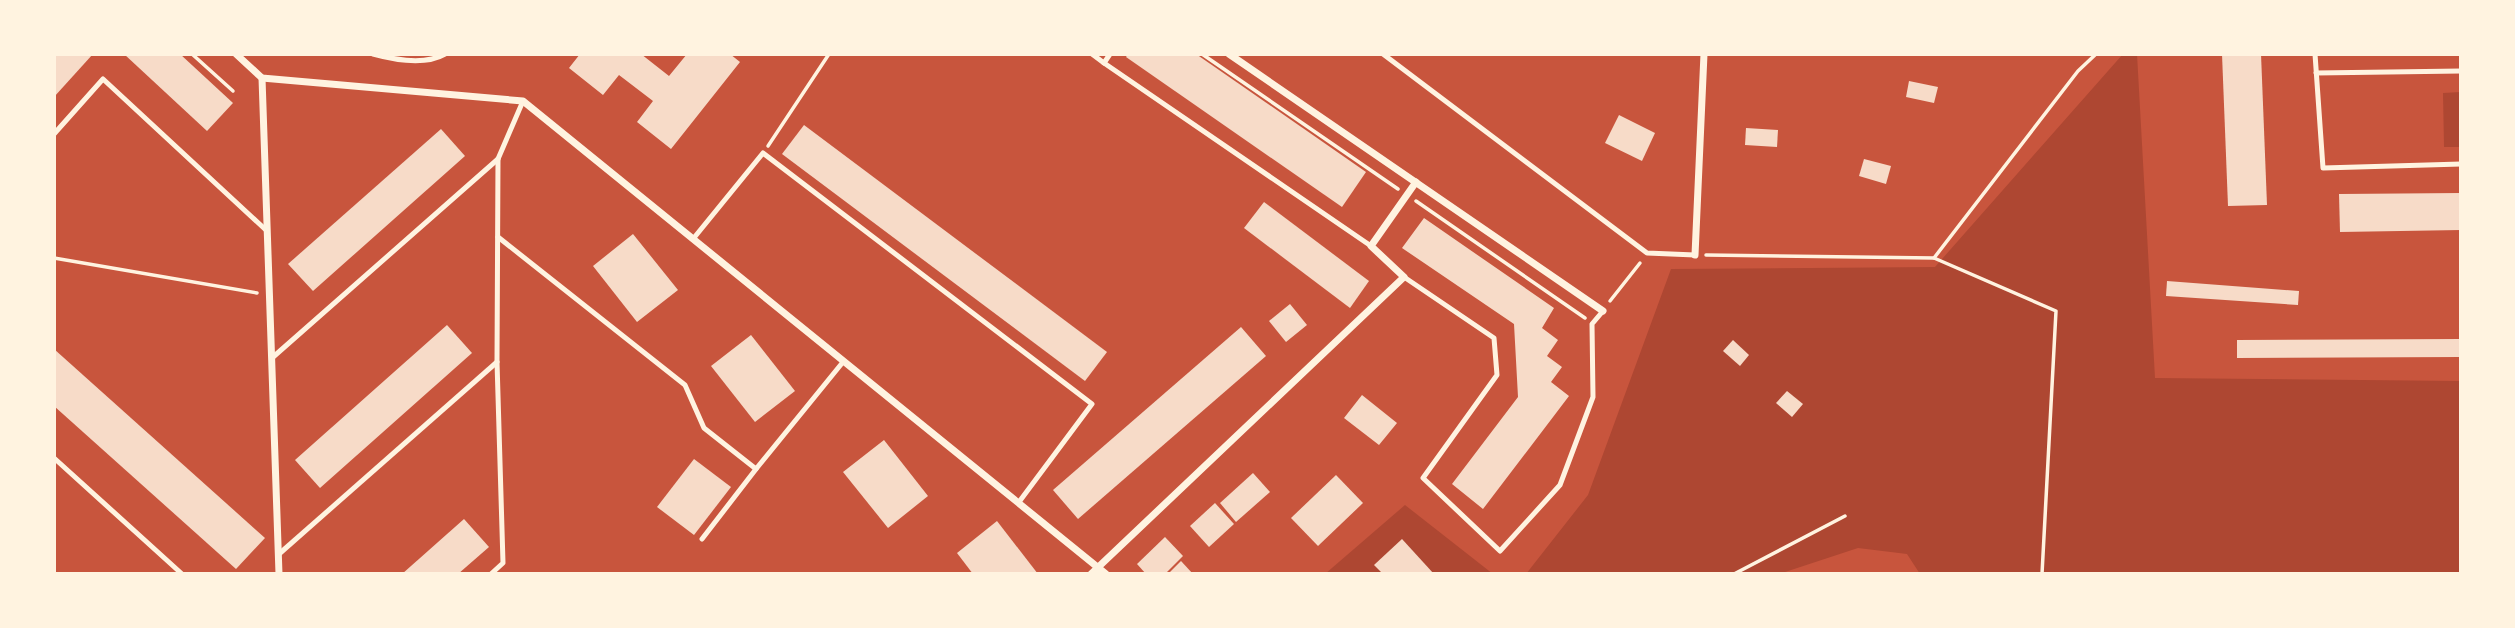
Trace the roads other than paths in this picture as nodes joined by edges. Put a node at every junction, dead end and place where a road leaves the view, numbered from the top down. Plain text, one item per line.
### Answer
1 (236, 54) edge
2 (373, 54) edge
3 (445, 54) edge
4 (1092, 54) edge
5 (1110, 54) edge
6 (1229, 54) edge
7 (1383, 54) edge
8 (1704, 54) edge
9 (2315, 54) edge
10 (1104, 63) junction
11 (2461, 71) edge
12 (2316, 74) junction
13 (262, 78) junction
14 (523, 101) junction
15 (54, 134) edge
16 (498, 159) junction
17 (2461, 164) edge
18 (1416, 182) junction
19 (268, 231) junction
20 (498, 237) junction
21 (693, 239) junction
22 (1371, 246) junction
23 (1695, 255) joint
24 (1404, 277) junction
25 (1603, 311) joint
26 (271, 358) junction
27 (497, 362) junction
28 (843, 362) junction
29 (54, 458) edge
30 (756, 469) junction
31 (1019, 502) junction
32 (702, 539) dead end
33 (278, 554) junction
34 (1098, 566) junction
35 (182, 574) edge
36 (278, 574) edge
37 (491, 574) edge
38 (1091, 574) edge
39 (1106, 574) edge

1 - 13 street
2 - 3 lane
4 - 10 lane
5 - 10 lane
6 - 18 street
7 - 23 lane
8 - 23 street
9 - 12 lane
10 - 22 lane
11 - 12 lane
12 - 17 lane
13 - 14 street
13 - 19 street
14 - 16 lane
14 - 21 street
15 - 19 lane
16 - 20 lane
16 - 26 lane
18 - 22 street
18 - 25 street
19 - 26 street
20 - 27 lane
20 - 30 lane
21 - 28 street
21 - 31 lane
22 - 24 street
24 - 25 lane
24 - 34 street
26 - 33 street
27 - 33 lane
27 - 37 lane
28 - 30 lane
28 - 31 street
29 - 35 lane
30 - 32 lane
31 - 34 street
33 - 36 street
34 - 38 street
34 - 39 street

